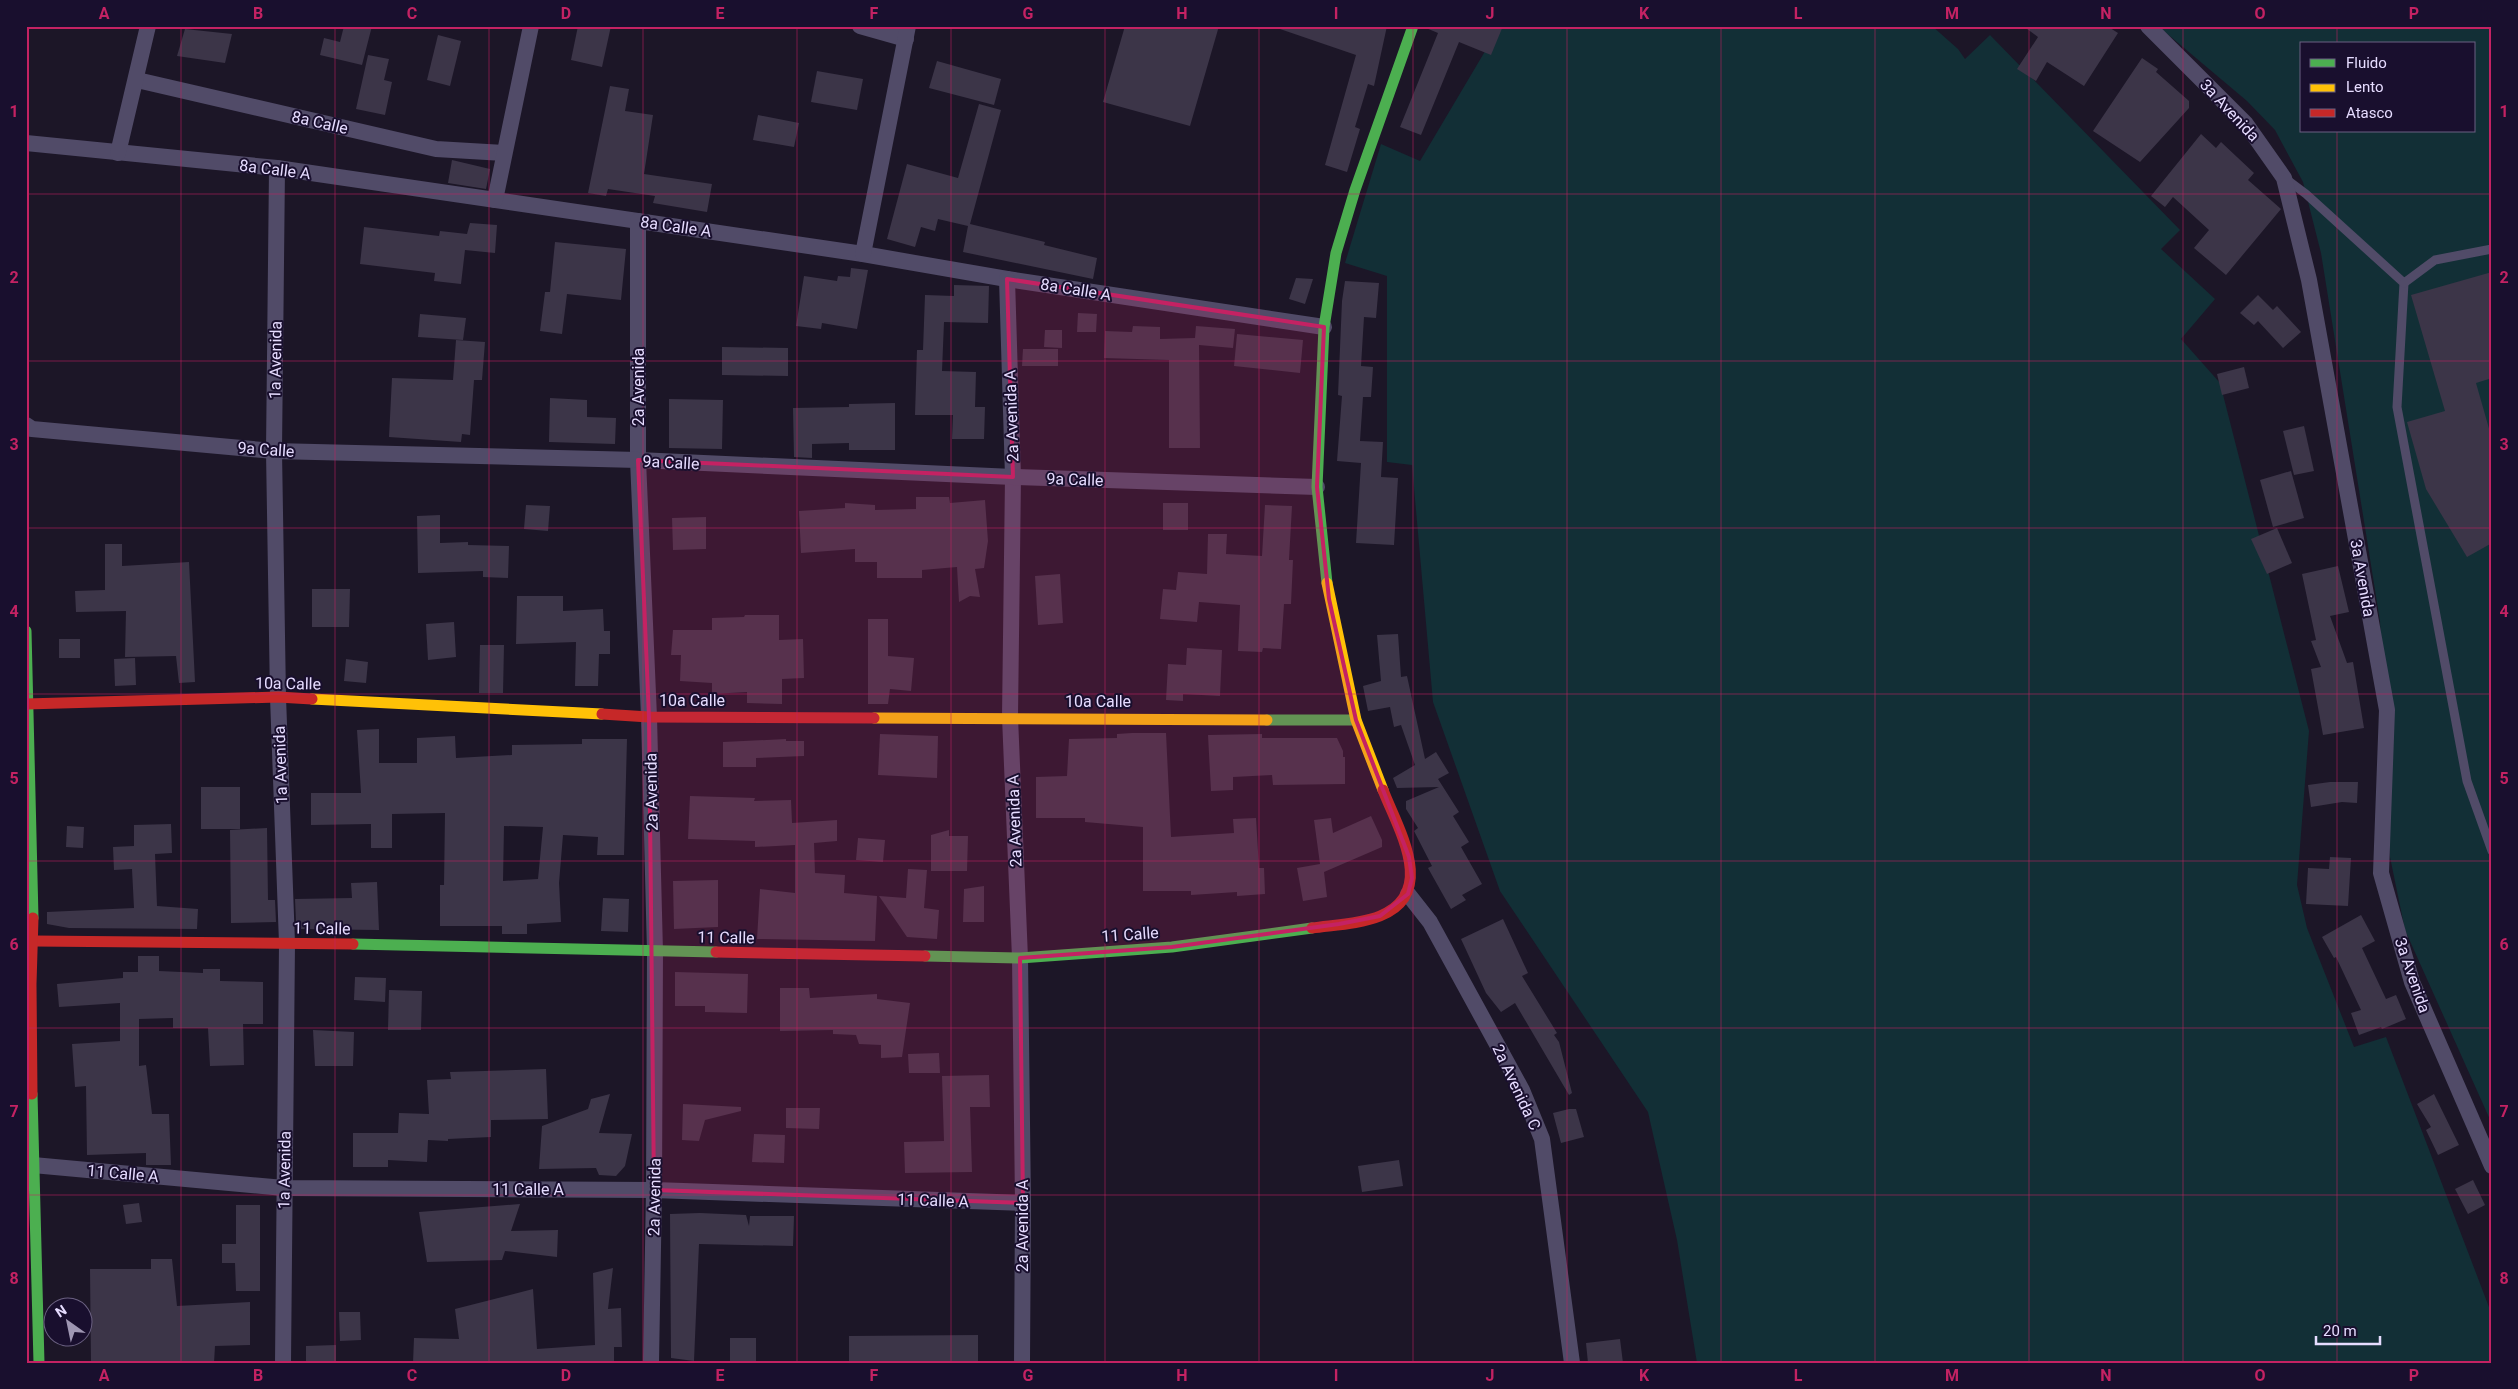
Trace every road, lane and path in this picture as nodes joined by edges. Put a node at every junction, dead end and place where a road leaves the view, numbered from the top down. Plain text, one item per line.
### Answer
1 (148, 26) edge
2 (531, 26) edge
3 (860, 26) edge
4 (1413, 26) edge
5 (2148, 26) edge
6 (907, 33) edge
7 (137, 80) junction
8 (26, 143) edge
9 (118, 153) junction
10 (504, 153) junction
11 (277, 168) junction
12 (2284, 178) junction
13 (494, 200) junction
14 (638, 221) junction
15 (2492, 249) edge
16 (863, 254) junction
17 (1007, 279) junction
18 (2404, 283) junction
19 (1324, 327) junction
20 (26, 425) edge
21 (274, 451) junction
22 (638, 460) junction
23 (1013, 477) junction
24 (1317, 487) junction
25 (26, 631) edge
26 (278, 697) junction
27 (28, 703) edge
28 (649, 717) junction
29 (1010, 717) junction
30 (1356, 720) junction
31 (2492, 851) edge
32 (1408, 894) junction
33 (34, 941) junction
34 (287, 943) junction
35 (655, 952) junction
36 (1020, 958) junction
37 (29, 984) edge
38 (33, 1165) junction
39 (2492, 1166) edge
40 (284, 1188) junction
41 (654, 1190) junction
42 (1023, 1203) junction
43 (32, 1315) edge
44 (39, 1363) edge
45 (283, 1363) edge
46 (651, 1363) edge
47 (1022, 1363) edge
48 (1572, 1363) edge

1 - 7 street
2 - 10 street
3 - 6 street
4 - 19 street
5 - 12 street, 3a Avenida
6 - 16 street
7 - 9 street
7 - 10 street, 8a Calle
8 - 9 street, 8a Calle A
9 - 11 street, 8a Calle A
10 - 13 street
11 - 13 street, 8a Calle A
11 - 21 street, 1a Avenida
12 - 18 lane
12 - 39 street, 3a Avenida
13 - 14 street, 8a Calle A
14 - 16 street, 8a Calle A
14 - 22 street, 2a Avenida
15 - 18 lane
16 - 17 street, 8a Calle A
17 - 19 street, 8a Calle A
17 - 23 street, 2a Avenida A
18 - 31 lane
19 - 24 street
20 - 21 street, 9a Calle
21 - 22 street, 9a Calle
21 - 26 street, 1a Avenida
22 - 23 street, 9a Calle
22 - 28 street, 2a Avenida
23 - 24 street, 9a Calle
23 - 29 street, 2a Avenida A
24 - 30 street
25 - 27 street
26 - 27 street, 10a Calle
26 - 28 street, 10a Calle
26 - 34 street, 1a Avenida
27 - 33 street
28 - 29 street, 10a Calle
28 - 35 street, 2a Avenida
29 - 30 street, 10a Calle
29 - 36 street, 2a Avenida A
30 - 32 street
32 - 36 street, 11 Calle
32 - 48 street, 2a Avenida C
33 - 34 street, 11 Calle
33 - 37 street
34 - 35 street, 11 Calle
34 - 40 street, 1a Avenida
35 - 36 street, 11 Calle
35 - 41 street, 2a Avenida
36 - 42 street, 2a Avenida A
37 - 38 street
38 - 40 street, 11 Calle A
38 - 43 street
40 - 41 street, 11 Calle A
40 - 45 street, 1a Avenida
41 - 42 street, 11 Calle A
41 - 46 street, 2a Avenida
42 - 47 street, 2a Avenida A
43 - 44 street

